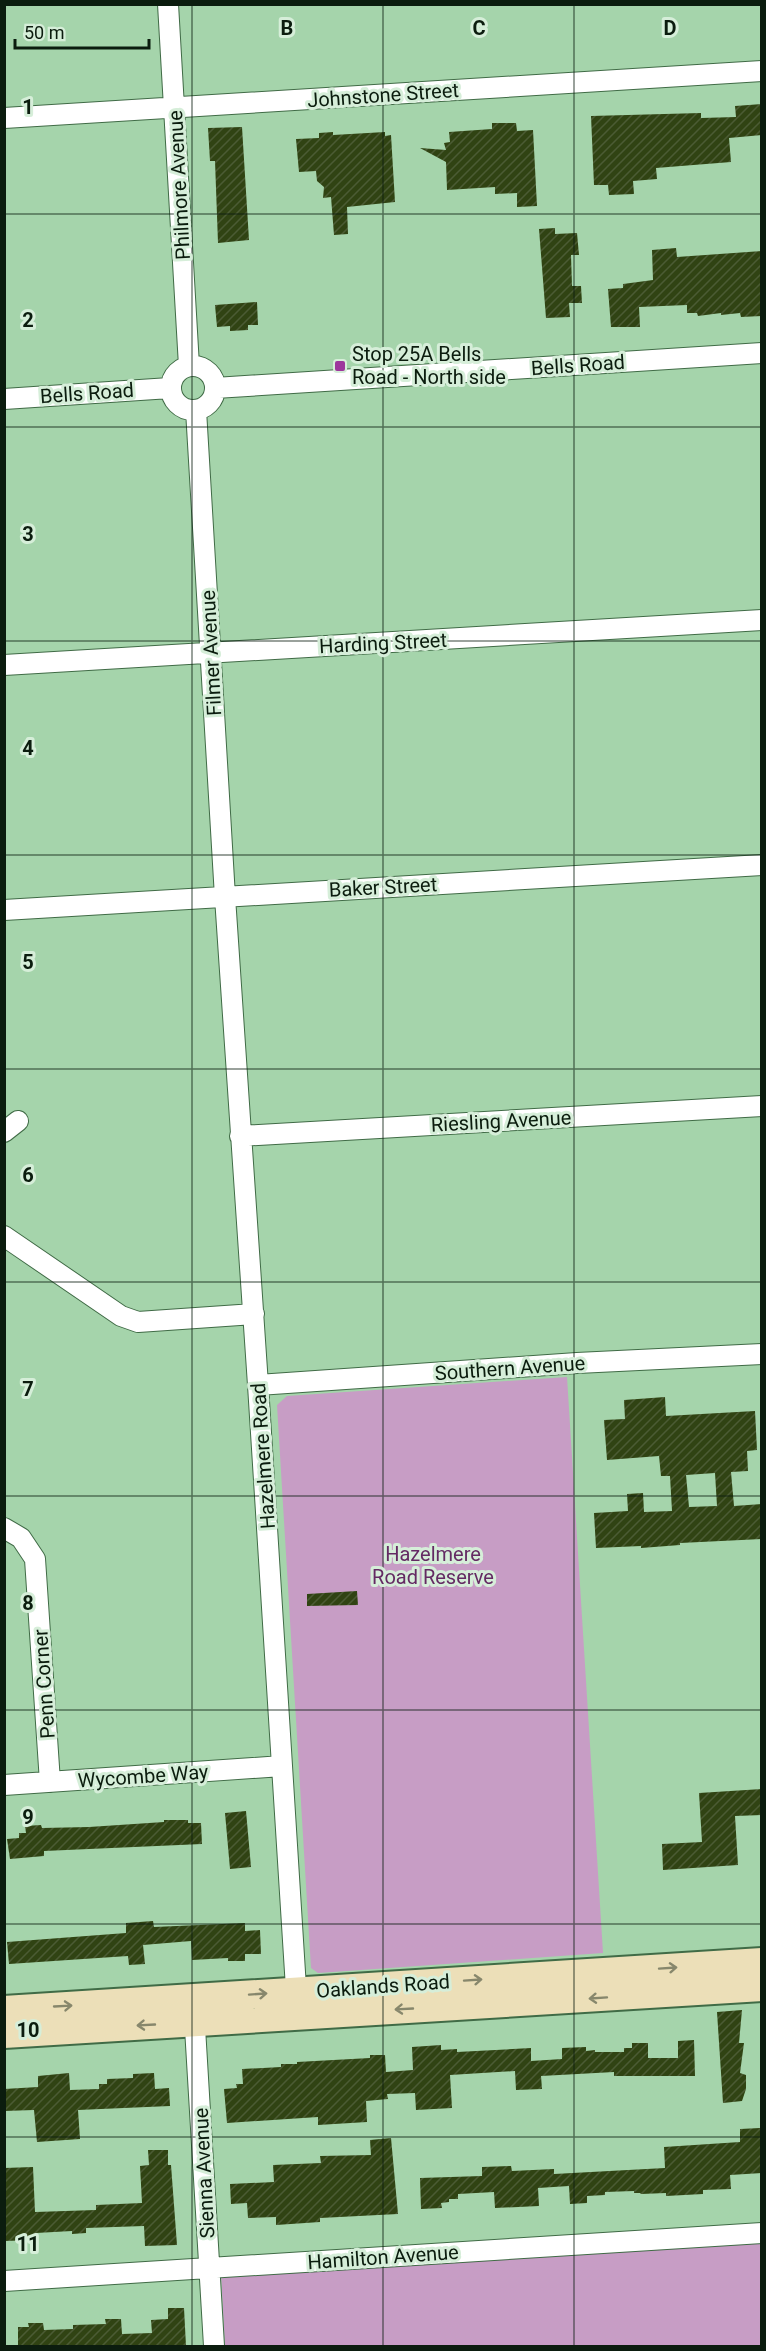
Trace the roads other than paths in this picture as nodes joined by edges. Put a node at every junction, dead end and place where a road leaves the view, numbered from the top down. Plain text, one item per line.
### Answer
1 (168, 4) edge
2 (762, 71) edge
3 (175, 107) junction
4 (4, 118) edge
5 (762, 353) edge
6 (189, 366) junction
7 (170, 388) junction
8 (215, 388) junction
9 (4, 399) edge
10 (196, 410) junction
11 (762, 620) edge
12 (210, 653) junction
13 (4, 665) edge
14 (762, 865) edge
15 (225, 897) junction
16 (4, 910) edge
17 (762, 1106) edge
18 (240, 1137) junction
19 (4, 1236) edge
20 (254, 1314) junction
21 (762, 1354) edge
22 (258, 1385) junction
23 (4, 1528) edge
24 (282, 1766) junction
25 (50, 1782) junction
26 (4, 1785) edge
27 (762, 1962) edge
28 (762, 1987) edge
29 (296, 2004) junction
30 (4, 2010) edge
31 (194, 2011) junction
32 (4, 2034) edge
33 (762, 2233) edge
34 (209, 2268) junction
35 (4, 2281) edge
36 (214, 2346) edge

1 - 3 street, Philmore Avenue
2 - 3 street, Johnstone Street
3 - 4 street, Johnstone Street
3 - 6 street, Philmore Avenue
5 - 8 street, Bells Road
6 - 7 street
6 - 8 street
7 - 9 street, Bells Road
7 - 10 street
8 - 10 street
10 - 12 street, Filmer Avenue
11 - 12 street, Harding Street
12 - 13 street, Harding Street
12 - 15 street, Filmer Avenue
14 - 15 street, Baker Street
15 - 16 street, Baker Street
15 - 18 street, Hazelmere Road
17 - 18 street, Riesling Avenue
18 - 20 street, Hazelmere Road
19 - 20 street
20 - 22 street, Hazelmere Road
21 - 22 street, Southern Avenue
22 - 24 street, Hazelmere Road
23 - 25 street, Penn Corner
24 - 25 street, Wycombe Way
24 - 29 street, Hazelmere Road
25 - 26 street, Wycombe Way
29 -> 27 main road, Oaklands Road
28 -> 29 main road, Oaklands Road
29 - 31 main road, Oaklands Road
30 -> 31 main road, Oaklands Road
31 -> 32 main road, Oaklands Road
31 - 34 street, Sienna Avenue
33 - 34 street, Hamilton Avenue
34 - 35 street, Hamilton Avenue
34 - 36 street, Sienna Avenue

